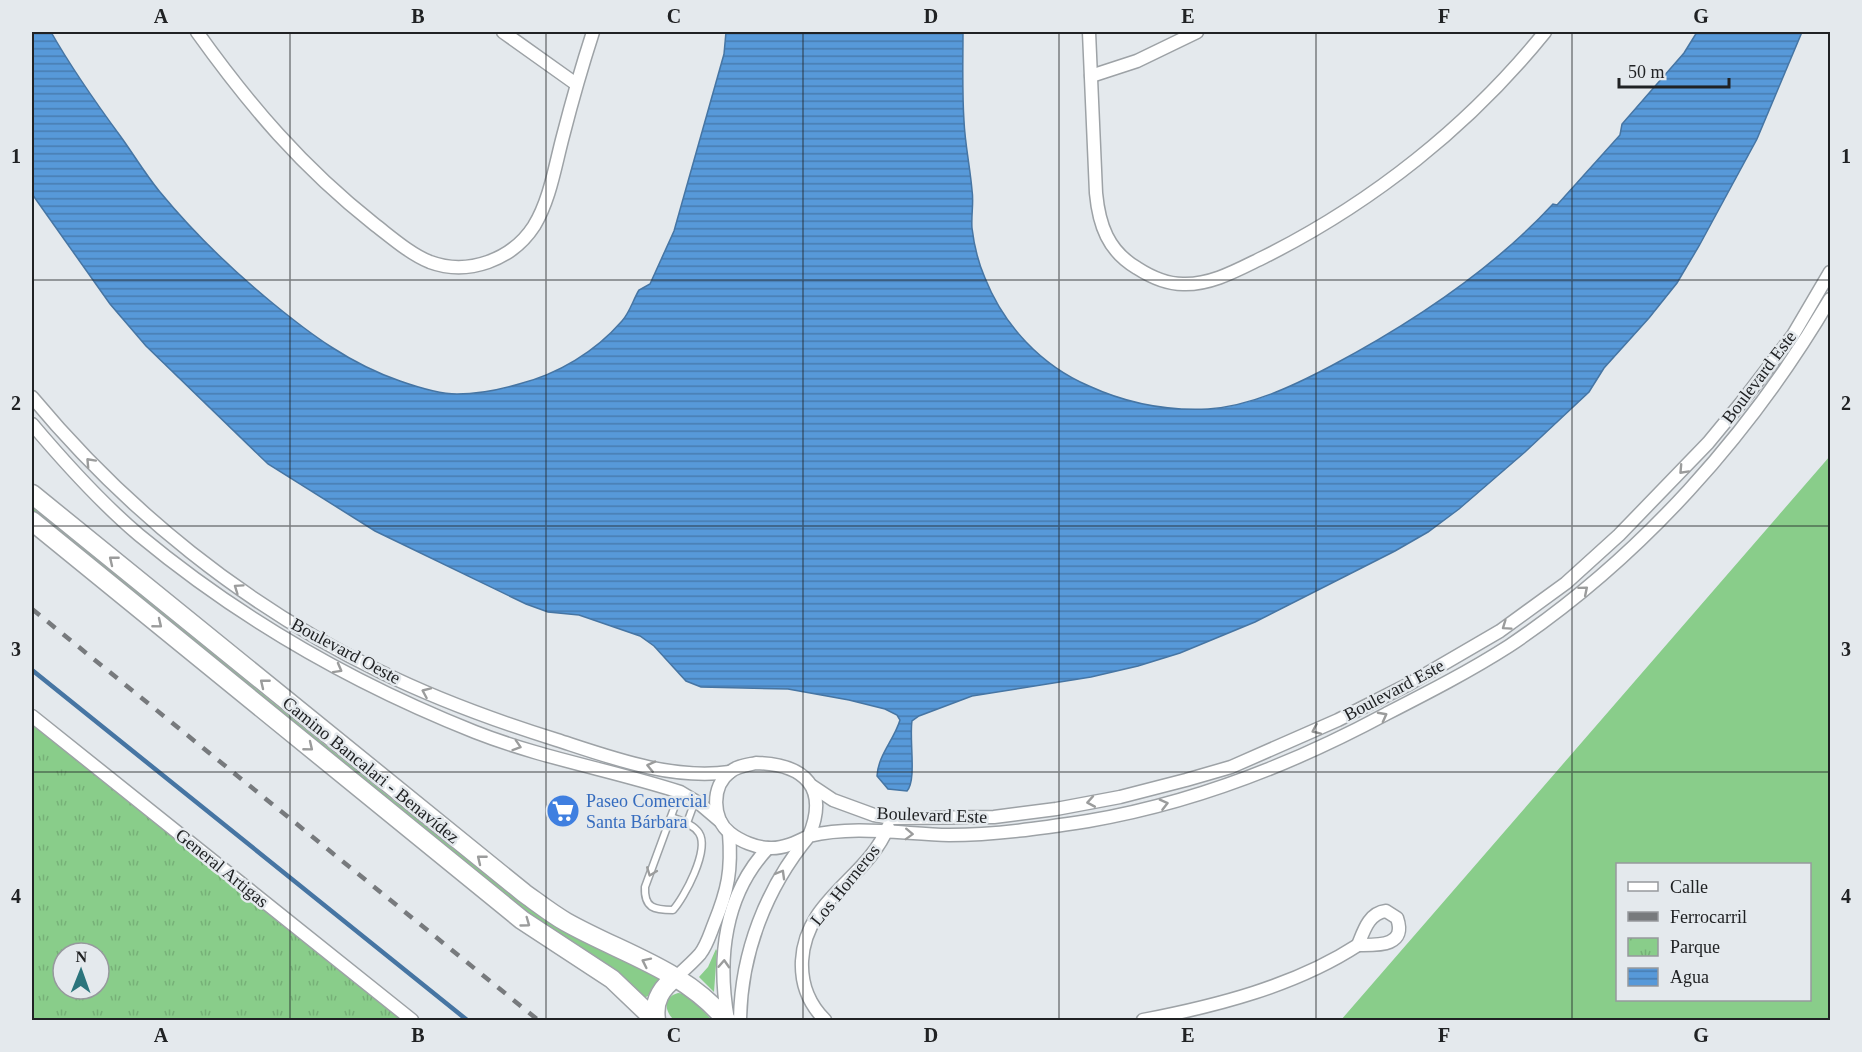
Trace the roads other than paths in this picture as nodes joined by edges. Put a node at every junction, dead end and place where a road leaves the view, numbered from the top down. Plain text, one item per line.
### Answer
1 (197, 32) edge
2 (503, 32) edge
3 (592, 32) edge
4 (1089, 32) edge
5 (1197, 32) edge
6 (1545, 32) edge
7 (1091, 76) junction
8 (576, 84) junction
9 (1830, 272) edge
10 (1830, 299) edge
11 (32, 397) edge
12 (32, 424) edge
13 (1708, 443) junction
14 (74, 445) junction
15 (1719, 454) junction
16 (62, 458) junction
17 (32, 494) edge
18 (32, 521) edge
19 (1539, 602) junction
20 (261, 603) junction
21 (251, 616) junction
22 (1550, 616) junction
23 (456, 705) junction
24 (32, 716) edge
25 (448, 720) junction
26 (1338, 720) junction
27 (1347, 735) junction
28 (729, 772) junction
29 (688, 774) junction
30 (812, 786) junction
31 (680, 792) junction
32 (1119, 797) junction
33 (695, 800) junction
34 (1124, 813) junction
35 (672, 817) junction
36 (892, 818) junction
37 (720, 821) junction
38 (687, 823) junction
39 (729, 833) junction
40 (886, 833) junction
41 (809, 836) junction
42 (768, 848) junction
43 (1358, 945) dead end
44 (676, 977) junction
45 (412, 1020) edge
46 (655, 1020) edge
47 (727, 1020) edge
48 (740, 1020) edge
49 (825, 1020) edge
50 (1143, 1020) edge

1 - 8 street
2 - 8 street
3 - 8 street
4 - 7 street
5 - 7 street
6 - 7 street
9 - 13 street, Boulevard Este
10 - 15 street, Boulevard Este
11 - 14 street, Boulevard Oeste
12 - 16 street, Boulevard Oeste
13 - 15 street
13 -> 19 street, Boulevard Este
14 - 16 street
20 -> 14 street, Boulevard Oeste
22 -> 15 street, Boulevard Este
16 - 21 street, Boulevard Oeste
44 -> 17 main road, Camino Bancalari - Benavídez
18 -> 46 main road, Camino Bancalari - Benavídez
19 - 22 street
19 -> 26 street, Boulevard Este
20 - 21 street
23 -> 20 street, Boulevard Oeste
21 -> 25 street, Boulevard Oeste
27 -> 22 street, Boulevard Este
23 - 25 street
29 -> 23 street, Boulevard Oeste
24 - 45 street, General Artigas
25 -> 31 street, Boulevard Oeste
26 - 27 street
26 -> 32 street, Boulevard Este
34 -> 27 street, Boulevard Este
28 - 29 street, Boulevard Oeste
28 - 30 street
28 - 37 street
29 - 31 street
30 - 36 street, Boulevard Este
30 - 41 street
31 - 33 street, Boulevard Oeste
31 - 35 lane
32 - 34 street
32 -> 36 street, Boulevard Este
33 - 37 street, Boulevard Oeste
33 - 38 lane
40 -> 34 street, Boulevard Este
35 - 38 lane
35 -> 38 lane
36 - 40 street, Los Horneros
37 - 39 street
39 - 42 street
39 - 44 street
40 - 41 street, Boulevard Este
40 - 49 street, Los Horneros
41 - 42 street
48 -> 41 street
47 -> 42 street
43 - 50 street
44 - 46 main road
44 - 47 main road, Camino Bancalari - Benavídez

